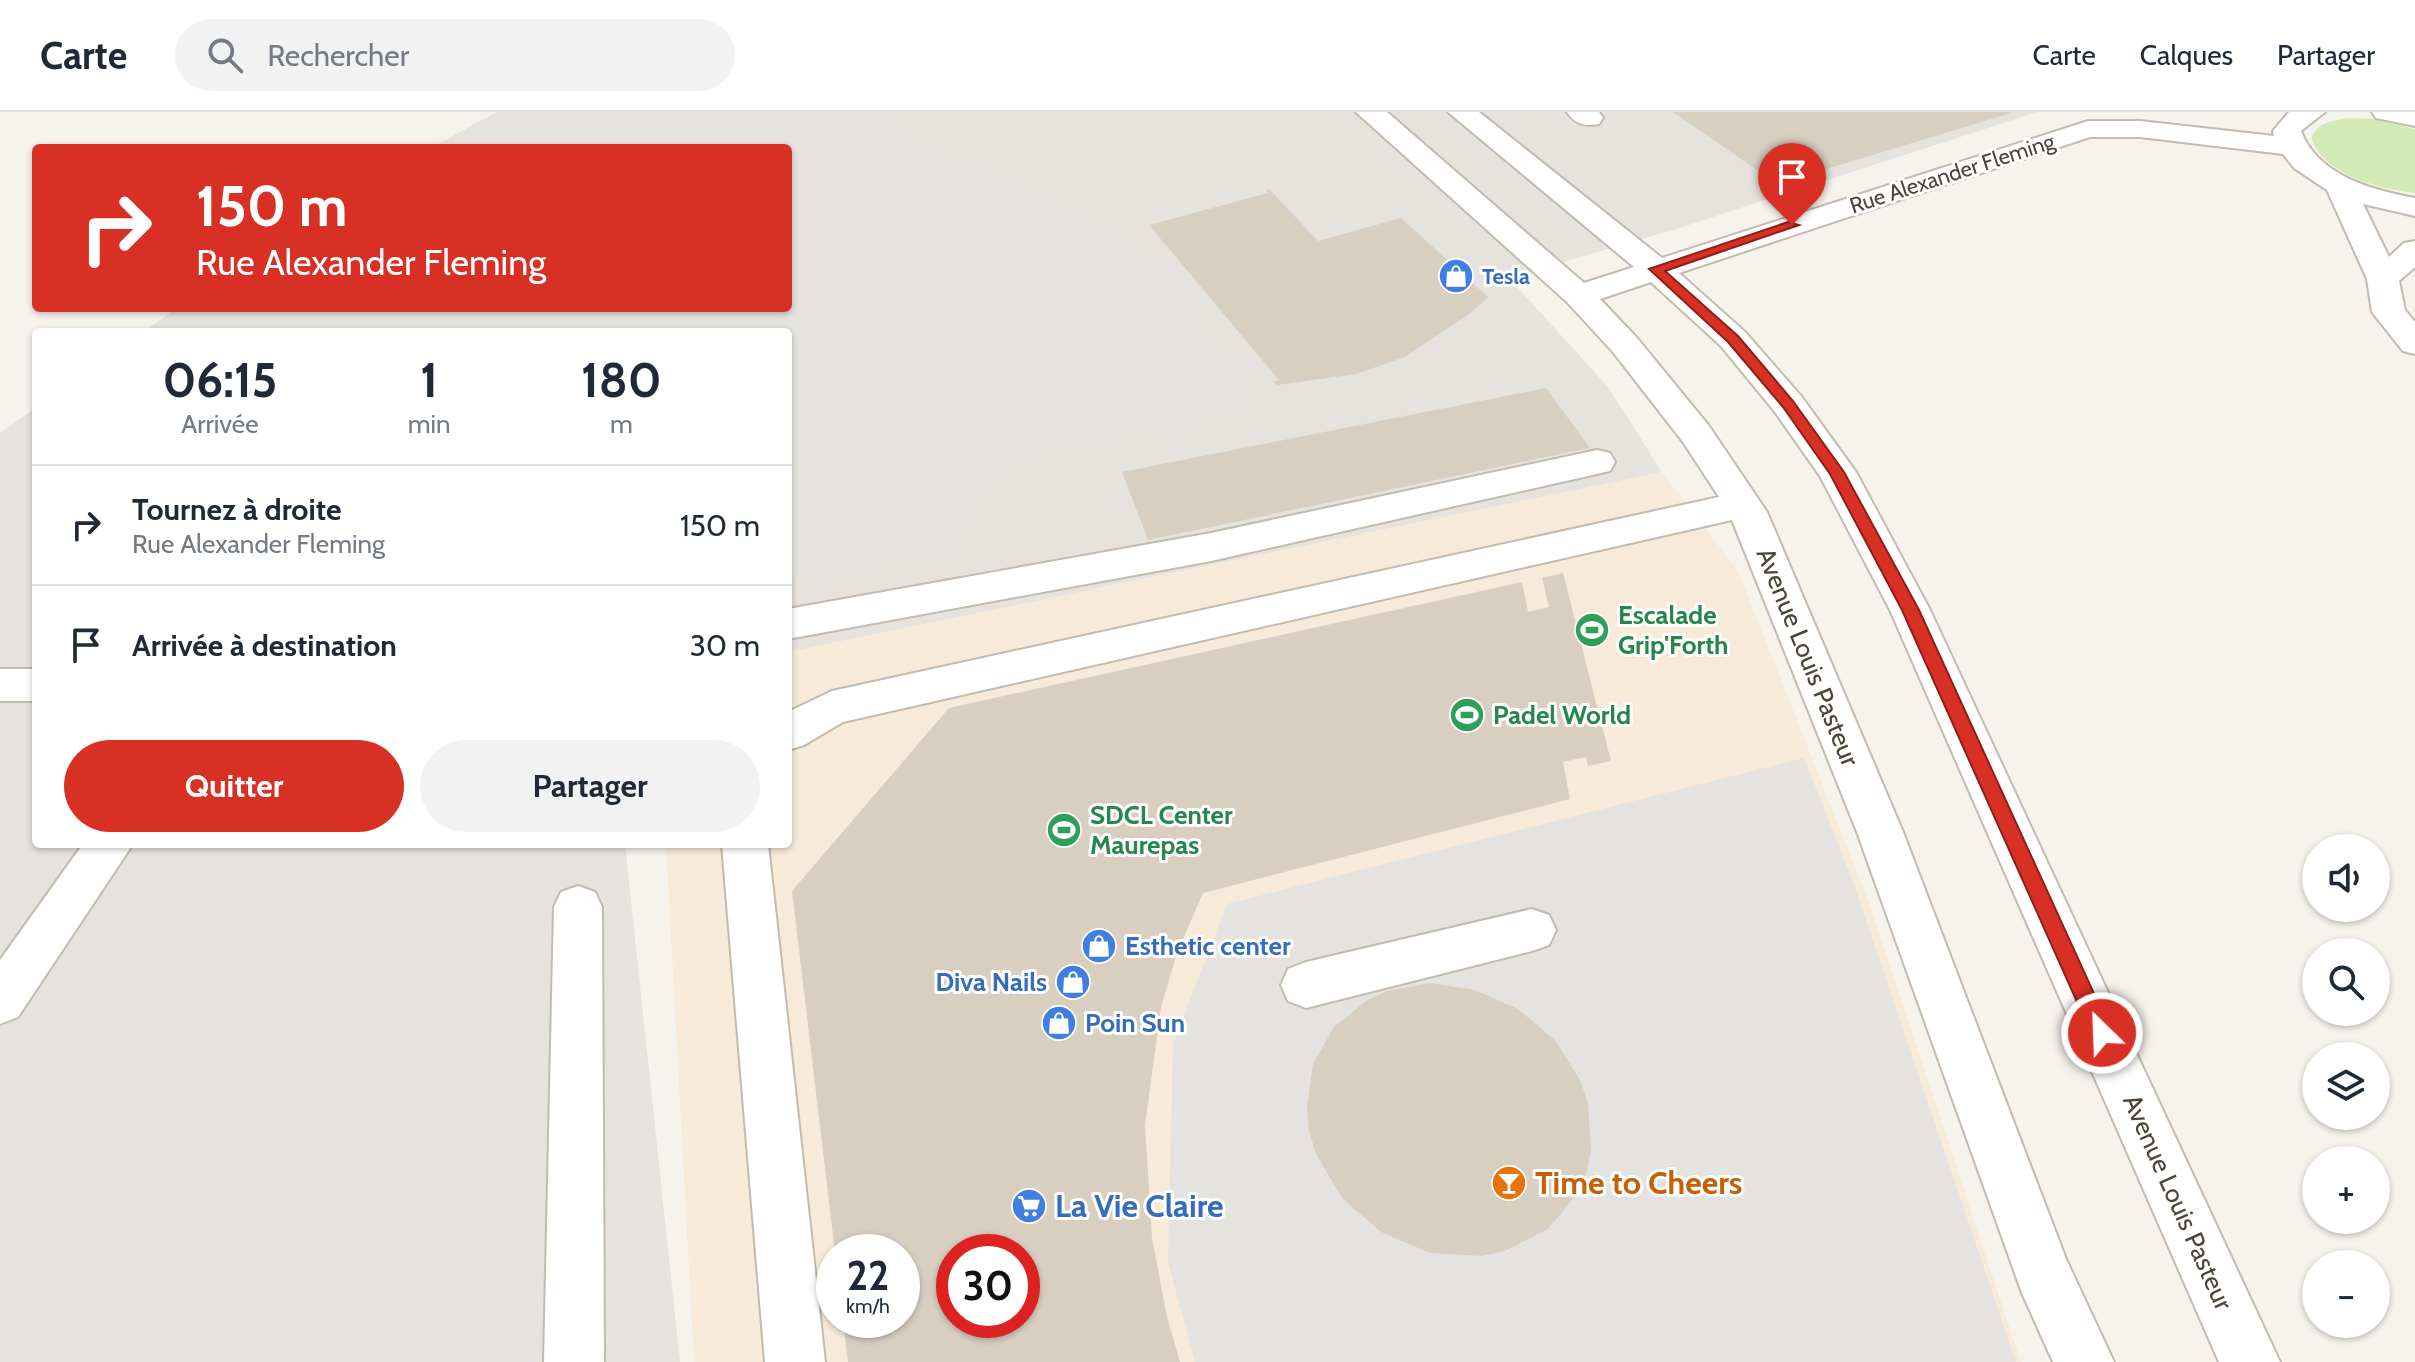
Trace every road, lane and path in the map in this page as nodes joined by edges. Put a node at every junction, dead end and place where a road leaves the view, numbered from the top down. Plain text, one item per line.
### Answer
1 (1370, 112) edge
2 (1462, 112) edge
3 (2311, 112) edge
4 (2386, 112) edge
5 (2415, 118) edge
6 (2289, 146) junction
7 (2339, 184) junction
8 (1553, 187) junction
9 (1504, 201) junction
10 (2415, 207) edge
11 (2415, 250) edge
12 (1656, 269) junction
13 (2383, 279) junction
14 (1579, 295) junction
15 (2415, 344) edge
16 (1597, 462) dead end
17 (1743, 505) junction
18 (792, 623) edge
19 (0, 685) edge
20 (32, 685) edge
21 (792, 731) edge
22 (107, 848) edge
23 (745, 848) edge
24 (578, 907) dead end
25 (1532, 930) dead end
26 (1306, 985) dead end
27 (0, 1001) edge
28 (574, 1362) edge
29 (795, 1362) edge
30 (2084, 1362) edge
31 (2250, 1362) edge

1 - 9 street, Avenue Louis Pasteur
2 - 8 street, Avenue Louis Pasteur
3 - 6 street
4 - 5 street
6 - 7 street
6 - 12 street, Rue Alexander Fleming
7 - 10 street
7 - 13 street
8 - 9 street
8 - 12 street, Avenue Louis Pasteur
9 - 14 street, Avenue Louis Pasteur
11 - 13 street
12 - 14 street, Rue Alexander Fleming
12 - 31 street, Avenue Louis Pasteur
13 - 15 street
14 - 17 street, Avenue Louis Pasteur
16 - 18 street
17 - 21 street
17 - 30 street, Avenue Louis Pasteur
19 - 20 street
22 - 27 street
23 - 29 street
24 - 28 street
25 - 26 street

